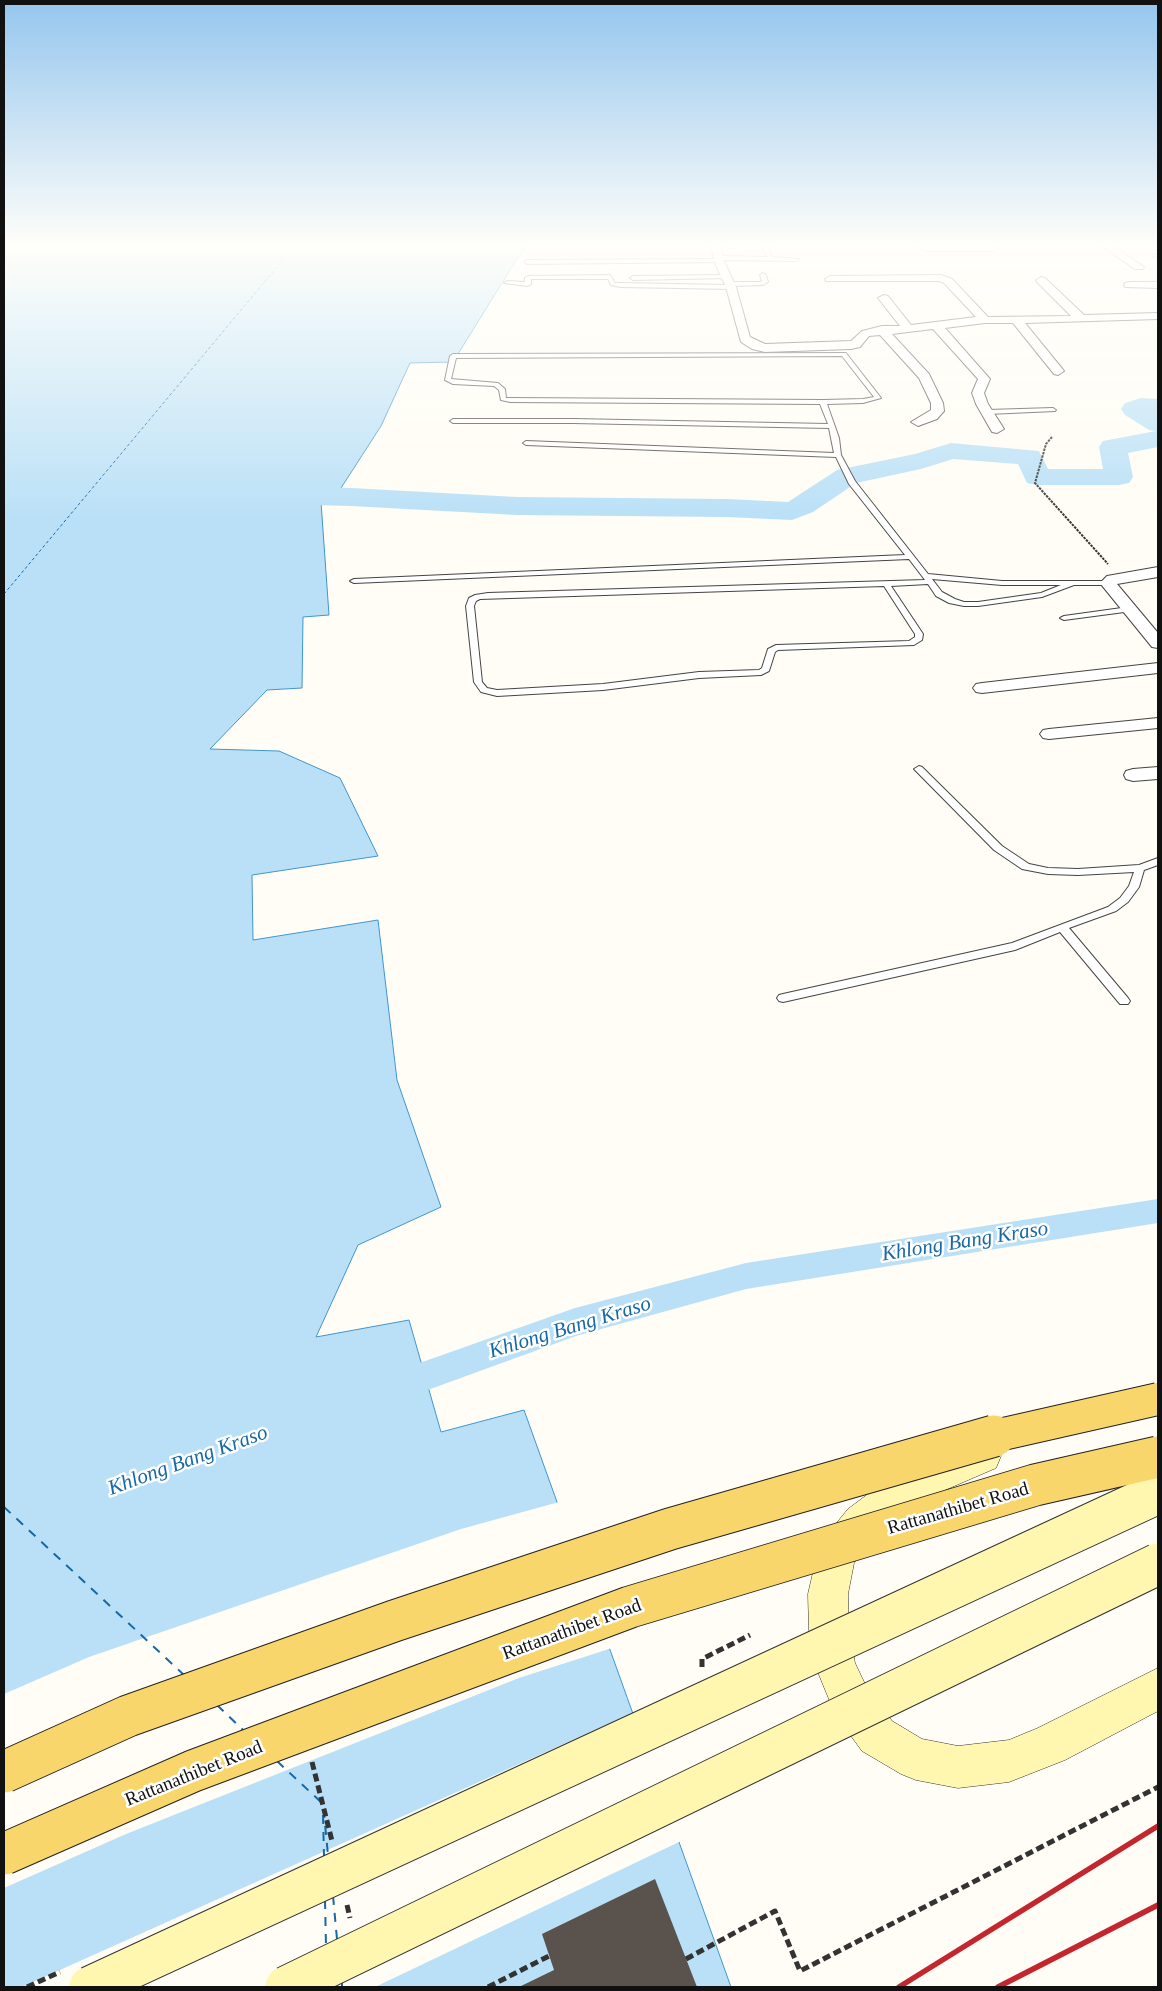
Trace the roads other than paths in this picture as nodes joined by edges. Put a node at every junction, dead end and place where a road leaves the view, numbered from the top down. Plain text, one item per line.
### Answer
1 (744, 336) edge
2 (861, 336) edge
3 (887, 336) edge
4 (946, 336) edge
5 (1029, 336) edge
6 (1058, 371) dead end
7 (823, 402) junction
8 (1053, 410) dead end
9 (988, 412) junction
10 (453, 421) dead end
11 (918, 422) dead end
12 (832, 426) junction
13 (997, 429) dead end
14 (526, 443) dead end
15 (838, 455) junction
16 (912, 557) junction
17 (1158, 572) edge
18 (927, 579) junction
19 (1114, 580) junction
20 (354, 582) dead end
21 (1076, 583) junction
22 (886, 584) junction
23 (1129, 609) junction
24 (1064, 618) dead end
25 (1158, 643) edge
26 (1158, 668) edge
27 (982, 688) dead end
28 (1158, 723) edge
29 (1049, 734) dead end
30 (919, 769) dead end
31 (1158, 773) edge
32 (1133, 775) dead end
33 (1158, 861) edge
34 (1140, 868) junction
35 (1062, 927) junction
36 (783, 998) dead end
37 (1124, 1000) dead end
38 (1158, 1389) edge
39 (1158, 1399) edge
40 (1158, 1457) edge
41 (1158, 1493) edge
42 (1158, 1564) edge
43 (1158, 1688) edge
44 (4, 1772) edge
45 (4, 1854) edge
46 (90, 1987) edge
47 (286, 1987) edge

1 - 2 street
3 - 11 street
4 - 9 street
5 - 6 street
7 - 7 lane
7 - 12 lane
8 - 9 lane
9 - 13 street
10 - 12 lane
12 - 15 lane
14 - 15 lane
15 - 16 lane
16 - 18 lane
16 - 20 lane
17 - 19 street
18 - 21 lane
18 - 21 lane
18 - 22 lane
19 - 21 lane
19 - 23 street
22 - 22 lane
23 - 24 lane
23 - 25 street
26 - 27 street
28 - 29 street
30 - 34 lane
31 - 32 street
33 - 34 lane
34 - 35 lane
35 - 36 lane
35 - 37 lane
38 - 43 main road
39 - 44 main road, bridge
40 - 45 main road, Rattanathibet Road, bridge
41 - 46 main road, bridge
42 - 47 main road, bridge

